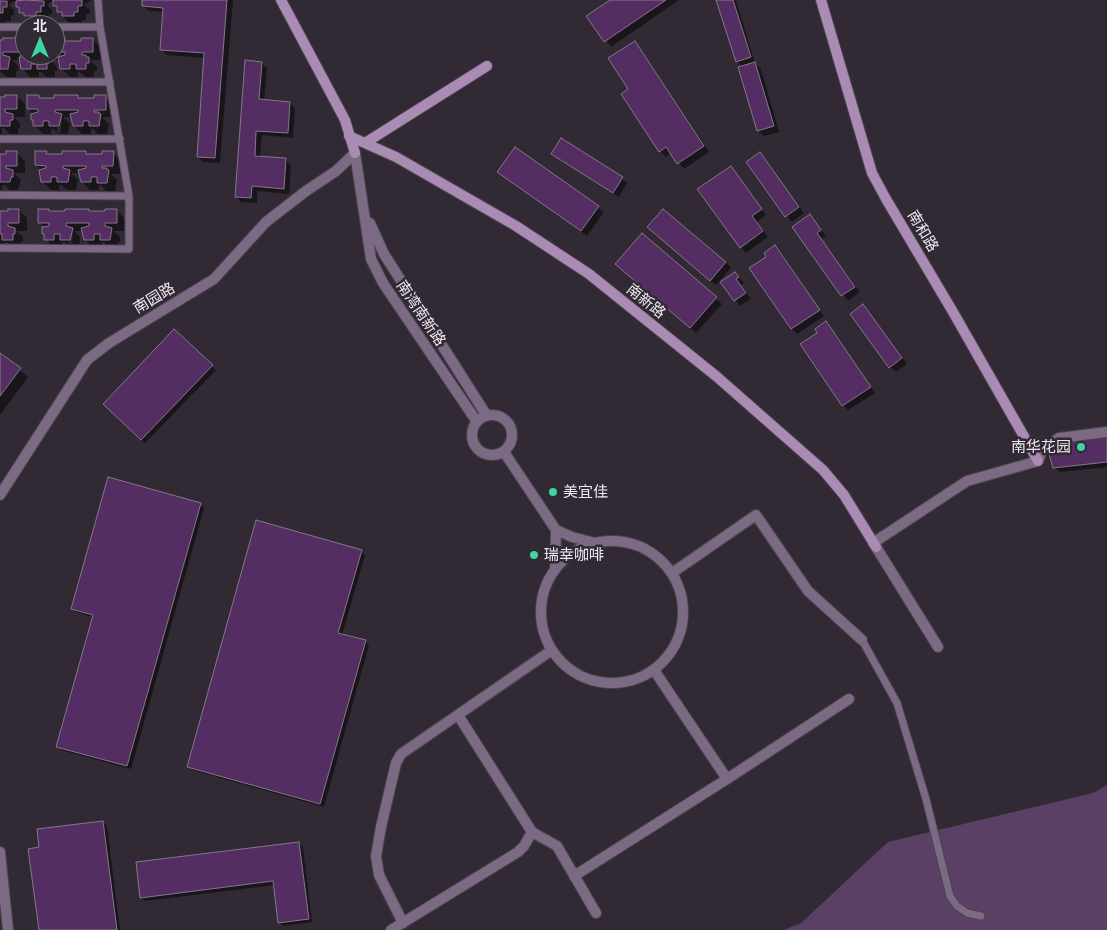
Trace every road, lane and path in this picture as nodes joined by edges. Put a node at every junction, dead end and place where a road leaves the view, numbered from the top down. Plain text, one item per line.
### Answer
1 (98, 0) edge
2 (281, 0) edge
3 (821, 0) edge
4 (0, 27) edge
5 (15, 27) edge
6 (65, 27) edge
7 (100, 27) junction
8 (487, 66) dead end
9 (0, 82) edge
10 (110, 82) junction
11 (349, 136) junction
12 (0, 139) edge
13 (120, 139) junction
14 (365, 143) junction
15 (355, 153) junction
16 (0, 196) edge
17 (129, 196) junction
18 (365, 212) junction
19 (0, 248) edge
20 (487, 416) junction
21 (477, 422) junction
22 (1107, 432) edge
23 (504, 452) junction
24 (1038, 461) junction
25 (0, 496) edge
26 (556, 530) junction
27 (596, 543) junction
28 (874, 545) junction
29 (555, 570) junction
30 (672, 573) junction
31 (862, 640) joint
32 (938, 647) dead end
33 (552, 650) junction
34 (654, 670) junction
35 (849, 699) dead end
36 (458, 715) junction
37 (727, 780) junction
38 (532, 832) junction
39 (0, 852) edge
40 (574, 876) junction
41 (596, 913) dead end
42 (981, 916) dead end
43 (403, 923) junction
44 (8, 930) edge
45 (391, 930) edge

1 - 7 lane
2 - 11 street, 南湾南新路
3 - 24 street, 南和路
4 - 5 lane
6 - 7 lane
7 - 10 lane
8 - 14 street
9 - 10 lane
10 - 13 lane
11 - 14 street, 南新路
11 - 15 street, 南湾南新路
12 - 13 lane
13 - 17 lane
14 - 28 street, 南新路
15 - 18 street, 南湾南新路
15 - 25 street, 南园路
16 - 17 lane
17 - 19 lane
18 - 20 street, 南湾南新路
18 - 21 street, 南湾南新路
20 - 21 street
20 - 23 street
21 - 23 street
22 - 24 street
23 - 26 street
24 - 28 street
26 - 27 street
26 - 29 street
27 - 29 street
27 - 30 street
28 - 32 street
29 - 33 street
30 - 31 street
30 - 34 street
31 - 42 lane
33 - 34 street
33 - 36 street
34 - 37 street
35 - 37 street
36 - 38 street
36 - 43 street
37 - 40 street
38 - 40 street
38 - 43 street
39 - 44 street
40 - 41 street
43 - 45 street

